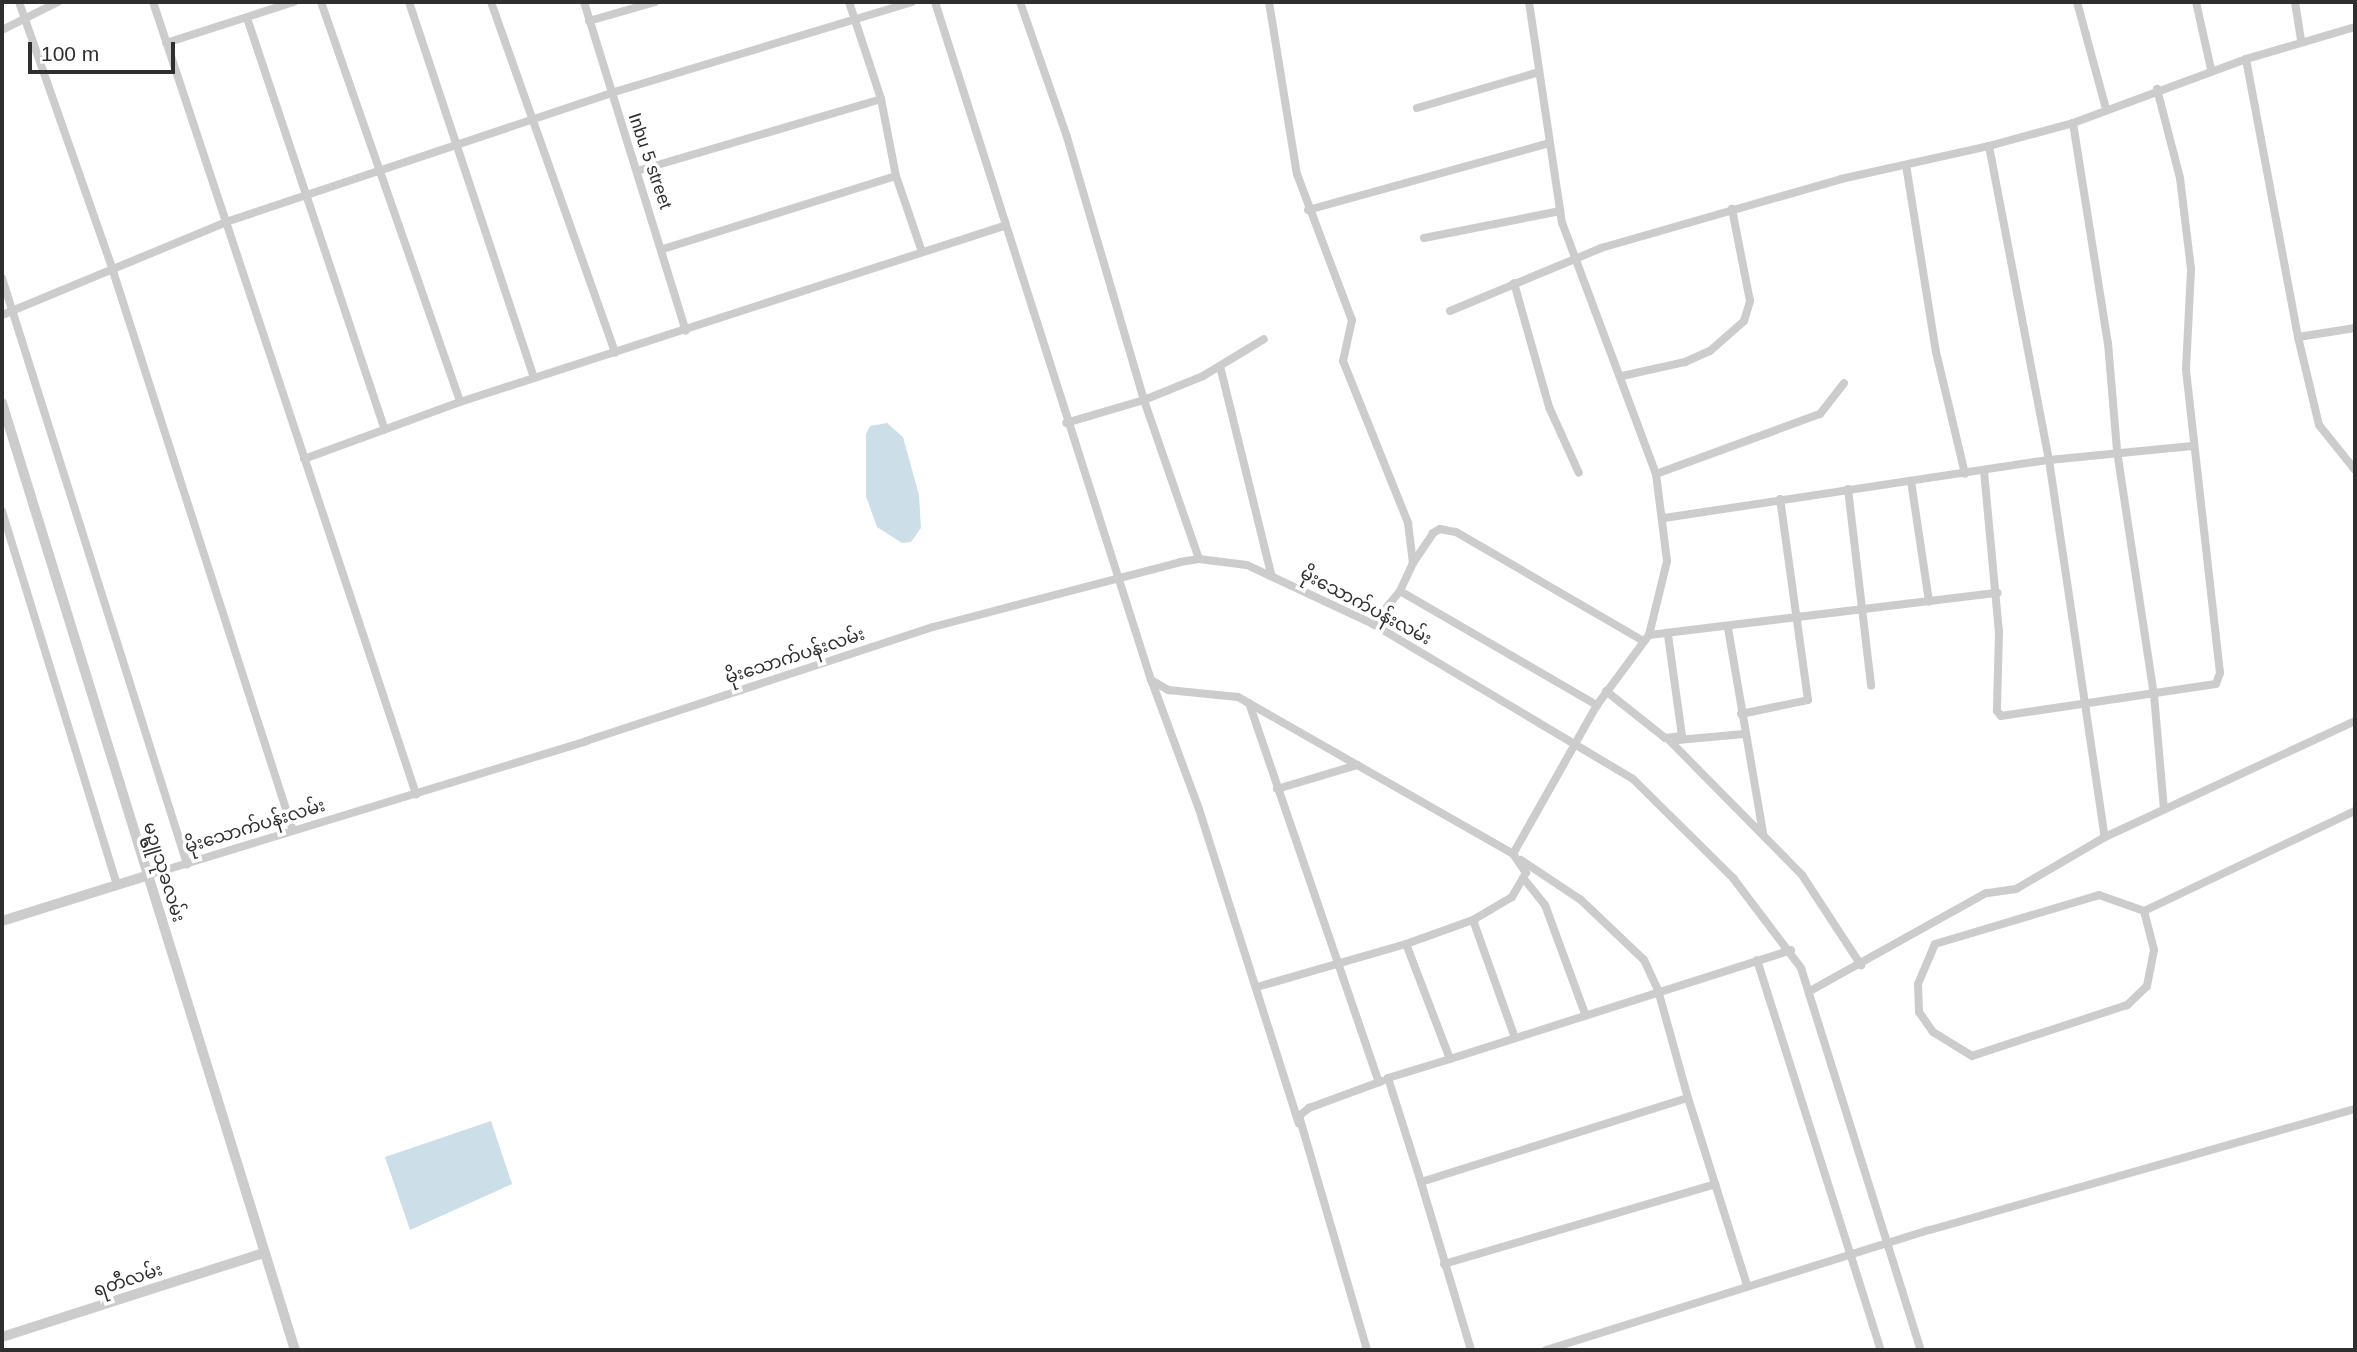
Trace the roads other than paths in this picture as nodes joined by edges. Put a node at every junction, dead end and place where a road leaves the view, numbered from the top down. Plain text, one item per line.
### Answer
1 (19, 2) edge
2 (58, 2) edge
3 (153, 2) edge
4 (294, 2) edge
5 (321, 2) edge
6 (409, 2) edge
7 (491, 2) edge
8 (584, 2) edge
9 (655, 2) edge
10 (849, 2) edge
11 (912, 2) edge
12 (935, 2) edge
13 (1020, 2) edge
14 (1269, 2) edge
15 (1529, 2) edge
16 (2077, 2) edge
17 (2196, 2) edge
18 (2295, 2) edge
19 (26, 18) junction
20 (247, 18) junction
21 (855, 20) junction
22 (589, 21) junction
23 (2355, 27) edge
24 (2, 30) edge
25 (2301, 40) junction
26 (166, 43) junction
27 (2246, 58) junction
28 (2211, 69) junction
29 (1539, 72) junction
30 (2157, 89) junction
31 (611, 93) junction
32 (881, 99) junction
33 (1417, 108) dead end
34 (2106, 109) junction
35 (534, 121) junction
36 (2073, 123) junction
37 (1550, 143) junction
38 (460, 146) junction
39 (1990, 146) junction
40 (1906, 165) junction
41 (384, 171) junction
42 (636, 171) junction
43 (897, 176) junction
44 (305, 197) junction
45 (1732, 209) junction
46 (1308, 210) junction
47 (1560, 211) junction
48 (226, 222) junction
49 (1004, 226) junction
50 (1424, 237) dead end
51 (663, 248) junction
52 (922, 252) junction
53 (1572, 259) junction
54 (112, 268) junction
55 (2, 278) edge
56 (1514, 284) junction
57 (14, 310) junction
58 (1450, 311) dead end
59 (2, 315) edge
60 (2355, 328) edge
61 (686, 331) junction
62 (2298, 337) junction
63 (1264, 340) dead end
64 (615, 353) junction
65 (1220, 366) junction
66 (1622, 376) junction
67 (534, 378) junction
68 (1844, 383) dead end
69 (1144, 400) junction
70 (2, 402) edge
71 (460, 402) junction
72 (1066, 423) junction
73 (385, 430) junction
74 (2192, 446) junction
75 (2117, 451) junction
76 (304, 459) junction
77 (2049, 460) junction
78 (2355, 470) edge
79 (1984, 471) junction
80 (1579, 473) dead end
81 (1656, 474) junction
82 (1965, 474) junction
83 (1911, 481) junction
84 (1848, 489) junction
85 (1780, 499) junction
86 (2, 511) edge
87 (1664, 519) junction
88 (1199, 559) junction
89 (1413, 562) junction
90 (1271, 574) junction
91 (1115, 576) junction
92 (1400, 591) junction
93 (1997, 593) junction
94 (1929, 602) junction
95 (1863, 611) junction
96 (1798, 620) junction
97 (1373, 624) junction
98 (1728, 628) junction
99 (1668, 635) junction
100 (1646, 638) junction
101 (1151, 680) junction
102 (1871, 686) dead end
103 (1606, 691) junction
104 (2154, 695) junction
105 (1249, 703) junction
106 (2082, 704) junction
107 (1597, 705) junction
108 (1741, 714) junction
109 (2355, 721) edge
110 (1744, 734) junction
111 (1672, 740) junction
112 (1575, 743) junction
113 (1357, 765) junction
114 (1277, 789) junction
115 (416, 794) junction
116 (2164, 810) junction
117 (2355, 811) edge
118 (293, 831) junction
119 (1764, 833) junction
120 (2105, 837) junction
121 (1513, 854) junction
122 (187, 863) junction
123 (149, 875) junction
124 (1524, 879) junction
125 (117, 885) junction
126 (2144, 911) junction
127 (2, 920) edge
128 (1473, 920) junction
129 (1406, 944) junction
130 (1791, 950) junction
131 (1757, 960) junction
132 (1338, 964) junction
133 (1861, 965) junction
134 (1257, 987) junction
135 (1658, 990) junction
136 (1810, 990) junction
137 (1585, 1014) junction
138 (1515, 1038) junction
139 (1450, 1059) junction
140 (1388, 1078) junction
141 (1379, 1082) junction
142 (1688, 1098) junction
143 (2355, 1109) edge
144 (1299, 1124) junction
145 (1421, 1182) junction
146 (1715, 1184) junction
147 (1889, 1245) junction
148 (264, 1253) junction
149 (1853, 1253) junction
150 (1444, 1264) junction
151 (1747, 1285) junction
152 (2, 1337) edge
153 (295, 1350) edge
154 (1367, 1350) edge
155 (1471, 1350) edge
156 (1546, 1350) edge
157 (1881, 1350) edge
158 (1921, 1350) edge

1 - 19 street
2 - 19 street
3 - 26 street
4 - 20 street
5 - 41 street
6 - 38 street
7 - 35 street
8 - 22 street, Inbu 5 street
9 - 22 street
10 - 21 street
11 - 21 street
12 - 49 street
13 - 69 street
14 - 46 street
15 - 29 street
16 - 34 street
17 - 28 street
18 - 25 street
19 - 24 street
19 - 54 street
20 - 26 street
20 - 44 street
21 - 31 street
21 - 32 street
22 - 31 street, Inbu 5 street
23 - 25 street
25 - 27 street
26 - 48 street
27 - 28 street
27 - 62 street
28 - 30 street
29 - 33 street
29 - 37 street
30 - 34 street
30 - 74 street
31 - 35 street
31 - 42 street, Inbu 5 street
32 - 42 street
32 - 43 street
34 - 36 street
35 - 38 street
35 - 64 street
36 - 39 street
36 - 75 street
37 - 46 street
37 - 47 street
38 - 41 street
38 - 67 street
39 - 40 street
39 - 77 street
40 - 45 street
40 - 82 street
41 - 44 street
41 - 71 street
42 - 51 street, Inbu 5 street
43 - 51 street
43 - 52 street
44 - 48 street
44 - 73 street
45 - 53 street
45 - 66 street
46 - 89 street
47 - 50 street
47 - 53 street
48 - 54 street
48 - 76 street
49 - 52 street
49 - 72 street
51 - 61 street, Inbu 5 street
52 - 61 street
53 - 56 street
53 - 66 street
54 - 57 street
54 - 118 street
55 - 57 street
56 - 58 street
56 - 80 street
57 - 59 street
57 - 122 street
60 - 62 street
61 - 64 street
62 - 78 street
63 - 65 street
64 - 67 street
65 - 69 street
65 - 90 street
66 - 81 street
67 - 71 street
68 - 81 street
69 - 72 street
69 - 88 street
70 - 123 street, မဥ္ဇူသုခလမ်း
71 - 73 street
72 - 91 street
73 - 76 street
74 - 75 street
74 - 104 street
75 - 77 street
75 - 104 street
76 - 115 street
77 - 79 street
77 - 106 street
79 - 82 street
79 - 93 street
81 - 87 street
82 - 83 street
83 - 84 street
83 - 94 street
84 - 85 street
84 - 95 street
85 - 87 street
85 - 96 street
86 - 125 street
87 - 100 street
88 - 90 street, မိုးသောက်ပန်းလမ်း
88 - 91 street, မိုးသောက်ပန်းလမ်း
89 - 92 street
89 - 100 street
90 - 97 street, မိုးသောက်ပန်းလမ်း
91 - 101 street
91 - 115 street, မိုးသောက်ပန်းလမ်း
92 - 97 street
92 - 107 street
93 - 94 street
93 - 106 street
94 - 95 street
95 - 96 street
95 - 102 street
96 - 98 street
96 - 108 street
97 - 112 street, မိုးသောက်ပန်းလမ်း
98 - 99 street
98 - 108 street
99 - 100 street
99 - 111 street
100 - 103 street
101 - 105 street
101 - 134 street
103 - 107 street
103 - 111 street
104 - 106 street
104 - 116 street
105 - 113 street
105 - 114 street
106 - 120 street
107 - 112 street
108 - 110 street
109 - 116 street
110 - 111 street
110 - 119 street
111 - 119 street
112 - 121 street
112 - 130 street, မိုးသောက်ပန်းလမ်း
113 - 114 street
113 - 121 street
114 - 132 street
115 - 118 street, မိုးသောက်ပန်းလမ်း
116 - 120 street
117 - 126 street
118 - 122 street, မိုးသောက်ပန်းလမ်း
119 - 133 street
120 - 133 street
121 - 124 street
121 - 135 street
122 - 123 street, မိုးသောက်ပန်းလမ်း
123 - 125 street, မိုးသောက်ပန်းလမ်း
123 - 148 street, မဥ္ဇူသုခလမ်း
124 - 128 street
124 - 137 street
125 - 127 street, မိုးသောက်ပန်းလမ်း
126 - 126 street
128 - 129 street
128 - 138 street
129 - 132 street
129 - 139 street
130 - 131 street
130 - 136 street, မိုးသောက်ပန်းလမ်း
131 - 135 street
131 - 149 street
132 - 134 street
132 - 141 street
133 - 136 street
134 - 144 street
135 - 137 street
135 - 142 street
136 - 147 street, မိုးသောက်ပန်းလမ်း
137 - 138 street
138 - 139 street
139 - 140 street
140 - 141 street
140 - 145 street
141 - 144 street
142 - 145 street
142 - 146 street
143 - 147 street
144 - 154 street
145 - 150 street
146 - 150 street
146 - 151 street
147 - 149 street
147 - 158 street, မိုးသောက်ပန်းလမ်း
148 - 152 street, ရတီလမ်း
148 - 153 street, မဥ္ဇူသုခလမ်း
149 - 151 street
149 - 157 street
150 - 155 street
151 - 156 street

